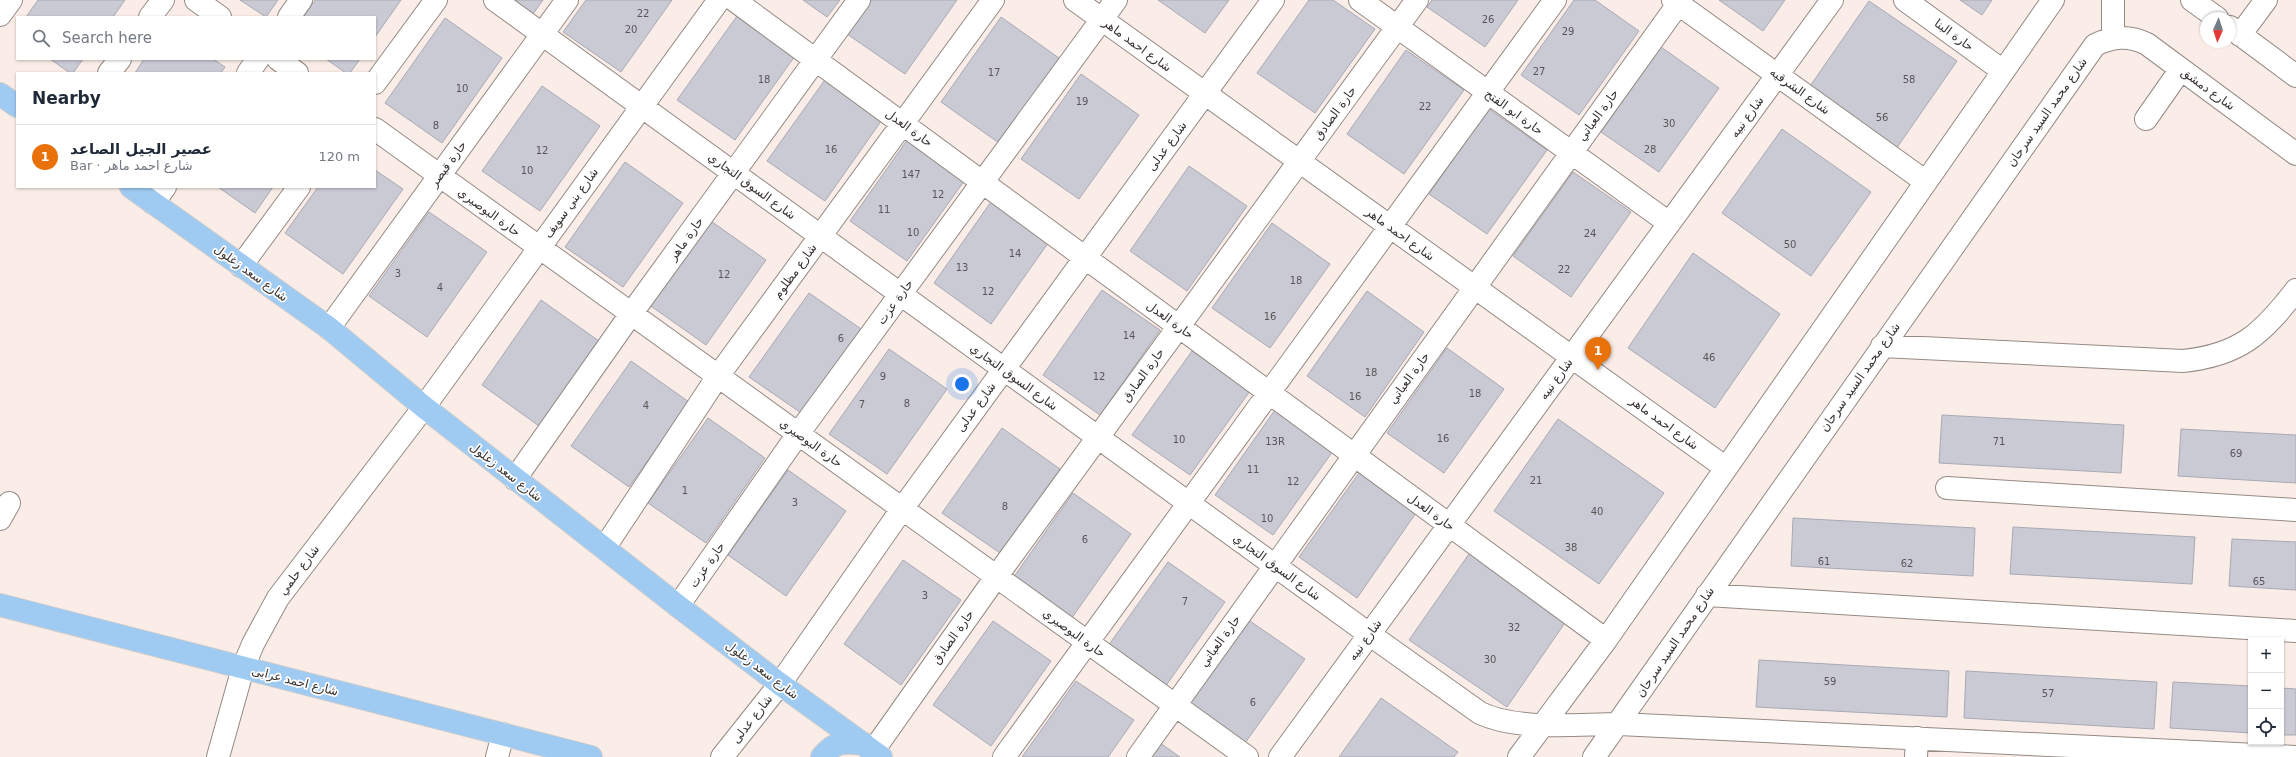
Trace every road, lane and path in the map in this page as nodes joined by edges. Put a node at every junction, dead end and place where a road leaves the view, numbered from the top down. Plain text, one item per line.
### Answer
1 (11, 0) edge
2 (162, 0) edge
3 (196, 0) edge
4 (301, 0) edge
5 (436, 0) edge
6 (495, 0) edge
7 (567, 0) edge
8 (719, 0) edge
9 (734, 0) edge
10 (859, 0) edge
11 (993, 0) edge
12 (1075, 0) edge
13 (1116, 0) edge
14 (1273, 0) edge
15 (1360, 0) edge
16 (1417, 0) edge
17 (1555, 0) edge
18 (1832, 0) edge
19 (1905, 0) edge
20 (2053, 0) edge
21 (2113, 0) edge
22 (2192, 0) edge
23 (2266, 0) edge
24 (1678, 1) edge
25 (2209, 12) edge
26 (0, 15) edge
27 (151, 16) edge
28 (219, 16) edge
29 (290, 16) edge
30 (1102, 20) junction
31 (1397, 27) junction
32 (2236, 30) edge
33 (2236, 32) edge
34 (542, 34) junction
35 (2114, 37) junction
36 (119, 60) edge
37 (257, 60) edge
38 (279, 60) edge
39 (815, 60) junction
40 (2181, 69) junction
41 (2004, 71) junction
42 (110, 72) edge
43 (249, 72) edge
44 (296, 72) edge
45 (1777, 75) junction
46 (2296, 76) edge
47 (376, 82) edge
48 (1488, 92) junction
49 (0, 94) edge
50 (1205, 94) junction
51 (16, 105) edge
52 (642, 106) junction
53 (2146, 119) dead end
54 (903, 123) junction
55 (376, 130) edge
56 (1571, 152) junction
57 (2296, 154) edge
58 (1299, 161) junction
59 (734, 173) junction
60 (439, 175) junction
61 (1926, 182) junction
62 (983, 183) junction
63 (134, 188) edge
64 (298, 188) edge
65 (159, 195) edge
66 (1669, 223) junction
67 (1390, 227) junction
68 (821, 236) junction
69 (539, 247) junction
70 (1085, 258) junction
71 (241, 266) junction
72 (1475, 287) junction
73 (2296, 290) edge
74 (901, 294) junction
75 (631, 314) junction
76 (1178, 327) junction
77 (329, 328) junction
78 (1882, 346) junction
79 (1572, 357) junction
80 (1004, 369) junction
81 (718, 376) junction
82 (1270, 393) junction
83 (424, 407) junction
84 (798, 434) junction
85 (1098, 437) junction
86 (1354, 455) junction
87 (1726, 468) junction
88 (514, 479) junction
89 (1947, 488) dead end
90 (1189, 504) junction
91 (902, 509) junction
92 (2296, 510) edge
93 (1449, 525) junction
94 (605, 547) junction
95 (1275, 566) junction
96 (996, 577) junction
97 (1707, 595) junction
98 (0, 605) edge
99 (678, 606) junction
100 (2296, 631) edge
101 (1369, 634) junction
102 (1606, 640) junction
103 (1088, 643) junction
104 (243, 668) junction
105 (780, 684) junction
106 (1174, 705) junction
107 (1545, 724) junction
108 (1619, 724) junction
109 (503, 734) junction
110 (1917, 748) edge
111 (873, 751) edge
112 (218, 757) edge
113 (497, 757) edge
114 (591, 757) edge
115 (722, 757) edge
116 (822, 757) edge
117 (1004, 757) edge
118 (1138, 757) edge
119 (1247, 757) edge
120 (1280, 757) edge
121 (1519, 757) edge
122 (1594, 757) edge
123 (2296, 757) edge

1 - 26 street
2 - 27 street
3 - 28 street
4 - 29 street
5 - 47 street
6 - 34 street, شارع السوق التجاري
7 - 34 street, حارة قيصر
8 - 52 street, شارع بني سويف
9 - 39 street, حارة العدل
10 - 39 street, حارة ماهر
11 - 54 street, شارع مظلوم
12 - 30 street, شارع احمد ماهر
13 - 30 street, حارة عزت
14 - 50 street, شارع عدلى
15 - 31 street, حارة ابو الفتح
16 - 31 street, حارة الصادق
17 - 48 street
18 - 45 street, شارع نبيه
19 - 41 street, حارة البنا
20 - 41 street
21 - 35 street
22 - 25 street
23 - 32 street
24 - 45 street, شارع الشرقيه
24 - 56 street, حارة العباتي
30 - 50 street, شارع احمد ماهر
30 - 62 street, حارة عزت
31 - 48 street, حارة ابو الفتح
31 - 58 street, حارة الصادق
33 - 46 street
34 - 52 street, شارع السوق التجاري
34 - 60 street, حارة قيصر
35 - 40 street, شارع دمشق
35 - 78 street, شارع محمد السيد سرحان
36 - 42 street
37 - 43 street
38 - 44 street
39 - 54 street, حارة العدل
39 - 59 street, حارة ماهر
40 - 53 street
40 - 57 street, شارع دمشق
41 - 61 street
45 - 61 street, شارع الشرقيه
45 - 66 street, شارع نبيه
48 - 56 street, حارة ابو الفتح
48 - 67 street
49 - 51 main road
50 - 58 street, شارع احمد ماهر
50 - 70 street, شارع عدلى
52 - 59 street, شارع السوق التجاري
52 - 69 street, شارع بني سويف
54 - 62 street, حارة العدل
54 - 68 street, شارع مظلوم
55 - 60 street, حارة البوصيري
56 - 66 street, حارة ابو الفتح
56 - 72 street, حارة العباتي
58 - 67 street, شارع احمد ماهر
58 - 76 street, حارة الصادق
59 - 68 street, شارع السوق التجاري
59 - 75 street, حارة ماهر
60 - 69 street, حارة البوصيري
60 - 77 street, حارة قيصر
61 - 87 street
62 - 70 street, حارة العدل
62 - 74 street, حارة عزت
63 - 65 main road, شارع سعد زغلول
64 - 71 street
65 - 71 main road, شارع سعد زغلول
66 - 79 street, شارع نبيه
67 - 72 street, شارع احمد ماهر
67 - 82 street
68 - 74 street, شارع السوق التجاري
68 - 81 street, شارع مظلوم
69 - 75 street, حارة البوصيري
69 - 83 street, شارع بني سويف
70 - 76 street, حارة العدل
70 - 80 street, شارع عدلى
71 - 77 main road, شارع سعد زغلول
72 - 79 street, شارع احمد ماهر
72 - 86 street, حارة العباتي
73 - 78 street
74 - 80 street, شارع السوق التجاري
74 - 84 street, حارة عزت
75 - 81 street, حارة البوصيري
75 - 88 street, حارة ماهر
76 - 82 street, حارة العدل
76 - 85 street, حارة الصادق
77 - 83 main road, شارع سعد زغلول
78 - 97 street, شارع محمد السيد سرحان
79 - 87 street, شارع احمد ماهر
79 - 93 street, شارع نبيه
80 - 85 street, شارع السوق التجاري
80 - 91 street, شارع عدلى
81 - 84 street, حارة البوصيري
81 - 94 street, شارع مظلوم
82 - 86 street, حارة العدل
82 - 90 street
83 - 88 main road, شارع سعد زغلول
83 - 104 street, شارع حلمي
84 - 91 street, حارة البوصيري
84 - 99 street, حارة عزت
85 - 90 street, شارع السوق التجاري
85 - 96 street, حارة الصادق
86 - 93 street, حارة العدل
86 - 95 street, حارة العباتي
87 - 102 street
88 - 94 main road, شارع سعد زغلول
89 - 92 street
90 - 95 street, شارع السوق التجاري
90 - 103 street
91 - 96 street, حارة البوصيري
91 - 105 street, شارع عدلى
93 - 101 street, شارع نبيه
93 - 102 street, حارة العدل
94 - 99 main road, شارع سعد زغلول
95 - 101 street, شارع السوق التجاري
95 - 106 street, حارة العباتي
96 - 103 street, حارة البوصيري
96 - 111 street, حارة الصادق
97 - 100 street
97 - 108 street, شارع محمد السيد سرحان
98 - 104 main road, شارع احمد عرابى
99 - 105 main road, شارع سعد زغلول
101 - 107 street, شارع السوق التجاري
101 - 120 street, شارع نبيه
102 - 107 street
103 - 106 street, حارة البوصيري
103 - 117 street
104 - 109 main road, شارع احمد عرابى
104 - 112 street, شارع حلمي
105 - 111 main road, شارع سعد زغلول
105 - 115 street, شارع عدلى
106 - 118 street, حارة العباتي
106 - 119 street, حارة البوصيري
107 - 108 street, شارع السوق التجاري
107 - 121 street
108 - 110 street, شارع السوق التجاري
108 - 122 street, شارع محمد السيد سرحان
109 - 113 street
109 - 114 main road, شارع احمد عرابى
110 - 123 street, شارع السوق التجاري
111 - 116 main road

